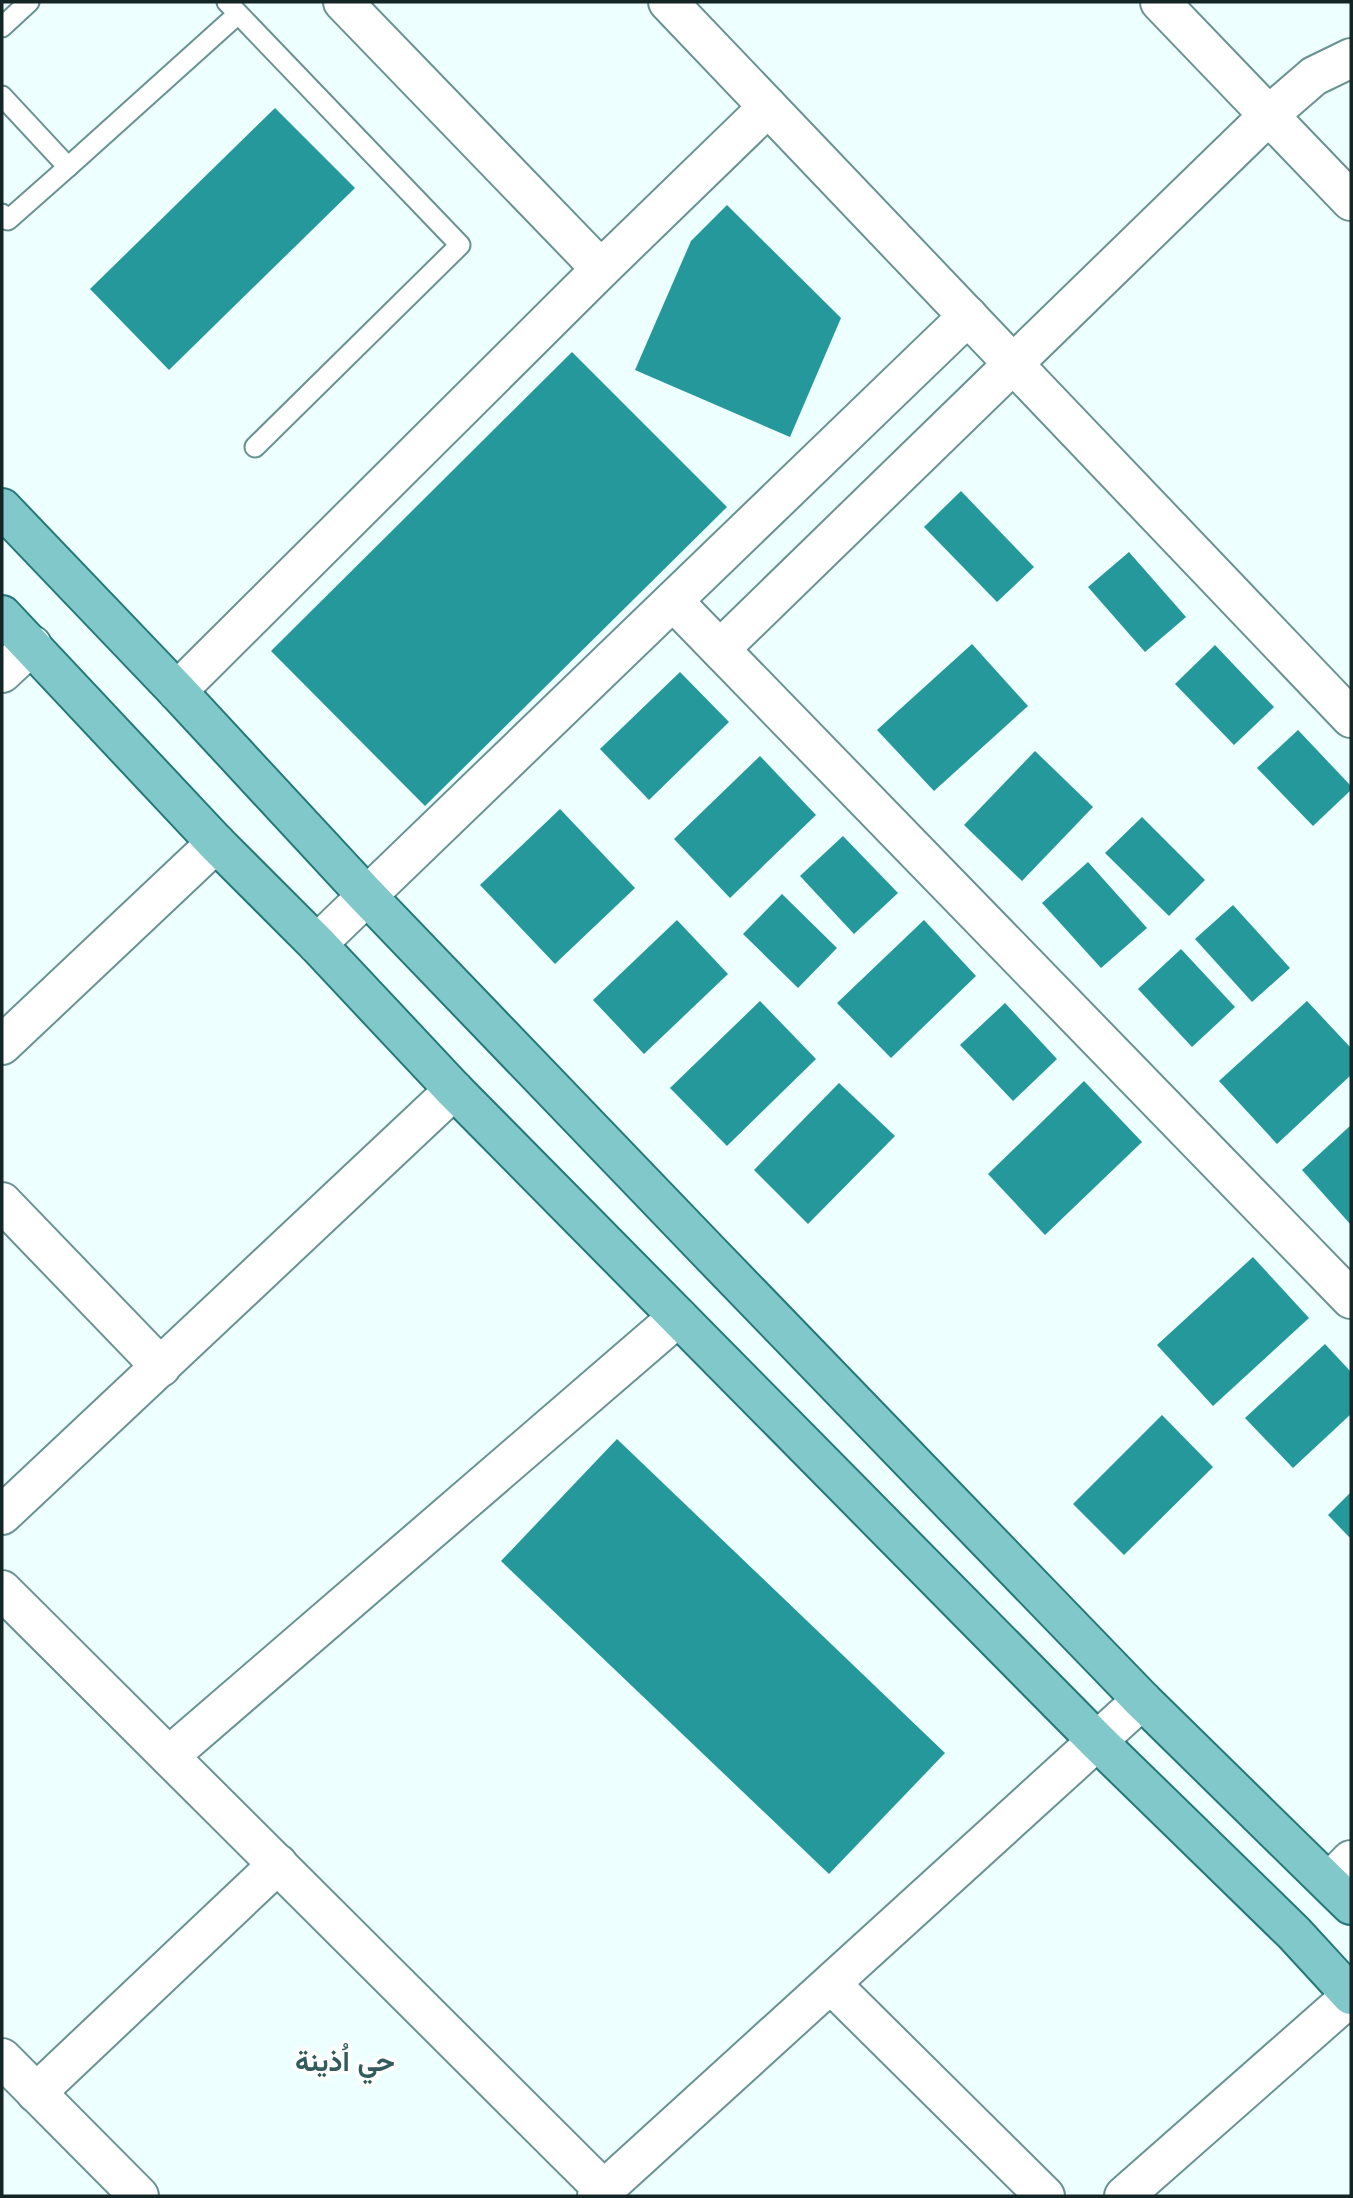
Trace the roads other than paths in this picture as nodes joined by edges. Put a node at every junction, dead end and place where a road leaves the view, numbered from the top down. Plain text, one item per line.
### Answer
1 (29, 2) edge
2 (343, 2) edge
3 (668, 2) edge
4 (1160, 2) edge
5 (233, 8) edge
6 (2, 27) edge
7 (1351, 58) edge
8 (2, 96) edge
9 (768, 107) junction
10 (1269, 115) junction
11 (68, 167) junction
12 (1351, 201) edge
13 (2, 214) edge
14 (601, 270) junction
15 (968, 316) junction
16 (1013, 364) junction
17 (255, 447) dead end
18 (2, 508) edge
19 (673, 601) junction
20 (2, 615) edge
21 (32, 645) junction
22 (720, 649) junction
23 (2, 673) edge
24 (177, 691) junction
25 (1351, 718) edge
26 (216, 844) junction
27 (366, 895) junction
28 (317, 944) junction
29 (2, 1045) edge
30 (454, 1090) junction
31 (2, 1202) edge
32 (1351, 1299) edge
33 (678, 1317) junction
34 (161, 1367) junction
35 (2, 1515) edge
36 (2, 1590) edge
37 (1142, 1700) junction
38 (1097, 1741) junction
39 (169, 1756) junction
40 (278, 1864) junction
41 (1344, 1882) edge
42 (831, 1984) junction
43 (1351, 1996) edge
44 (2, 2058) edge
45 (36, 2093) junction
46 (600, 2193) edge
47 (139, 2196) edge
48 (1045, 2196) edge
49 (1124, 2196) edge

1 - 6 lane
2 - 14 street
3 - 9 street
4 - 10 street
5 - 11 lane
5 - 17 lane
7 - 10 street
8 - 11 lane
9 - 14 street
9 - 15 street
10 - 12 street
10 - 16 street
11 - 13 lane
14 - 24 street
15 - 16 street
15 - 19 street
16 - 22 street
16 - 25 street
18 - 24 main road
19 - 22 street
19 - 27 street
20 - 21 main road
21 - 23 street
21 - 26 main road
22 - 32 street
24 - 27 main road
26 - 28 main road
26 - 29 street
27 - 28 street
27 - 37 main road
28 - 30 main road
30 - 33 main road
30 - 34 street
31 - 34 street
33 - 38 main road
33 - 39 street
34 - 35 street
36 - 39 street
37 - 38 street
37 - 41 main road
38 - 42 street
38 - 43 main road
39 - 40 street
40 - 45 street
40 - 46 street
42 - 46 street
42 - 48 street
43 - 49 street
44 - 45 street
45 - 47 street

